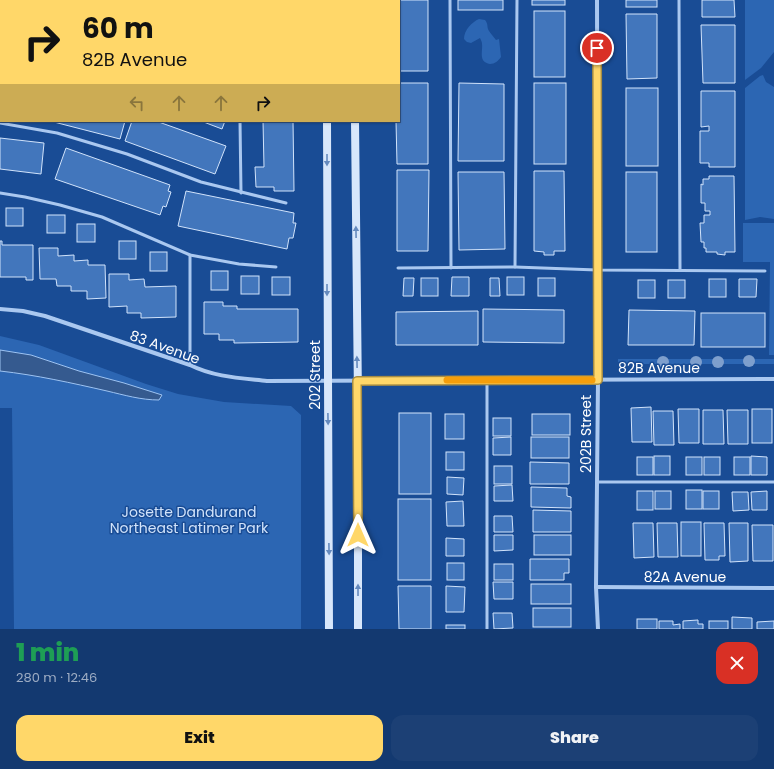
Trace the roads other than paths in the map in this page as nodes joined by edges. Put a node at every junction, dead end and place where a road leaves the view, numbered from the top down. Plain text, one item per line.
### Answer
1 (450, 0) edge
2 (517, 0) edge
3 (597, 0) edge
4 (679, 0) edge
5 (240, 122) edge
6 (327, 122) edge
7 (355, 122) edge
8 (0, 123) edge
9 (0, 193) edge
10 (241, 193) junction
11 (286, 203) dead end
12 (190, 255) junction
13 (515, 267) junction
14 (276, 268) dead end
15 (398, 268) dead end
16 (451, 268) junction
17 (597, 270) junction
18 (680, 270) junction
19 (765, 271) dead end
20 (0, 309) edge
21 (190, 365) junction
22 (774, 379) edge
23 (327, 380) junction
24 (486, 380) junction
25 (598, 380) junction
26 (357, 381) junction
27 (597, 482) junction
28 (774, 482) edge
29 (596, 587) junction
30 (774, 588) edge
31 (329, 629) edge
32 (358, 629) edge
33 (487, 629) edge
34 (598, 629) edge

1 - 16 lane
2 - 13 lane
3 - 17 street, 202B Street
4 - 18 lane
5 - 10 lane
6 -> 23 main road, 202 Street
26 -> 7 main road
8 - 10 lane
9 - 12 lane
10 - 11 lane
12 - 14 lane
12 - 21 lane
13 - 16 lane
13 - 17 lane
15 - 16 lane
17 - 18 lane
17 - 25 street, 202B Street
18 - 19 lane
20 - 21 street, 83 Avenue
21 - 23 street, 83 Avenue
22 - 25 street, 82B Avenue
23 - 26 street, 82B Avenue
23 -> 31 main road, 202 Street
24 - 25 street, 82B Avenue
24 - 26 street, 82B Avenue
24 - 33 lane
25 - 27 street, 202B Street
32 -> 26 main road
27 - 28 lane
27 - 29 street, 202B Street
29 - 30 street, 82A Avenue
29 - 34 street, 202B Street

